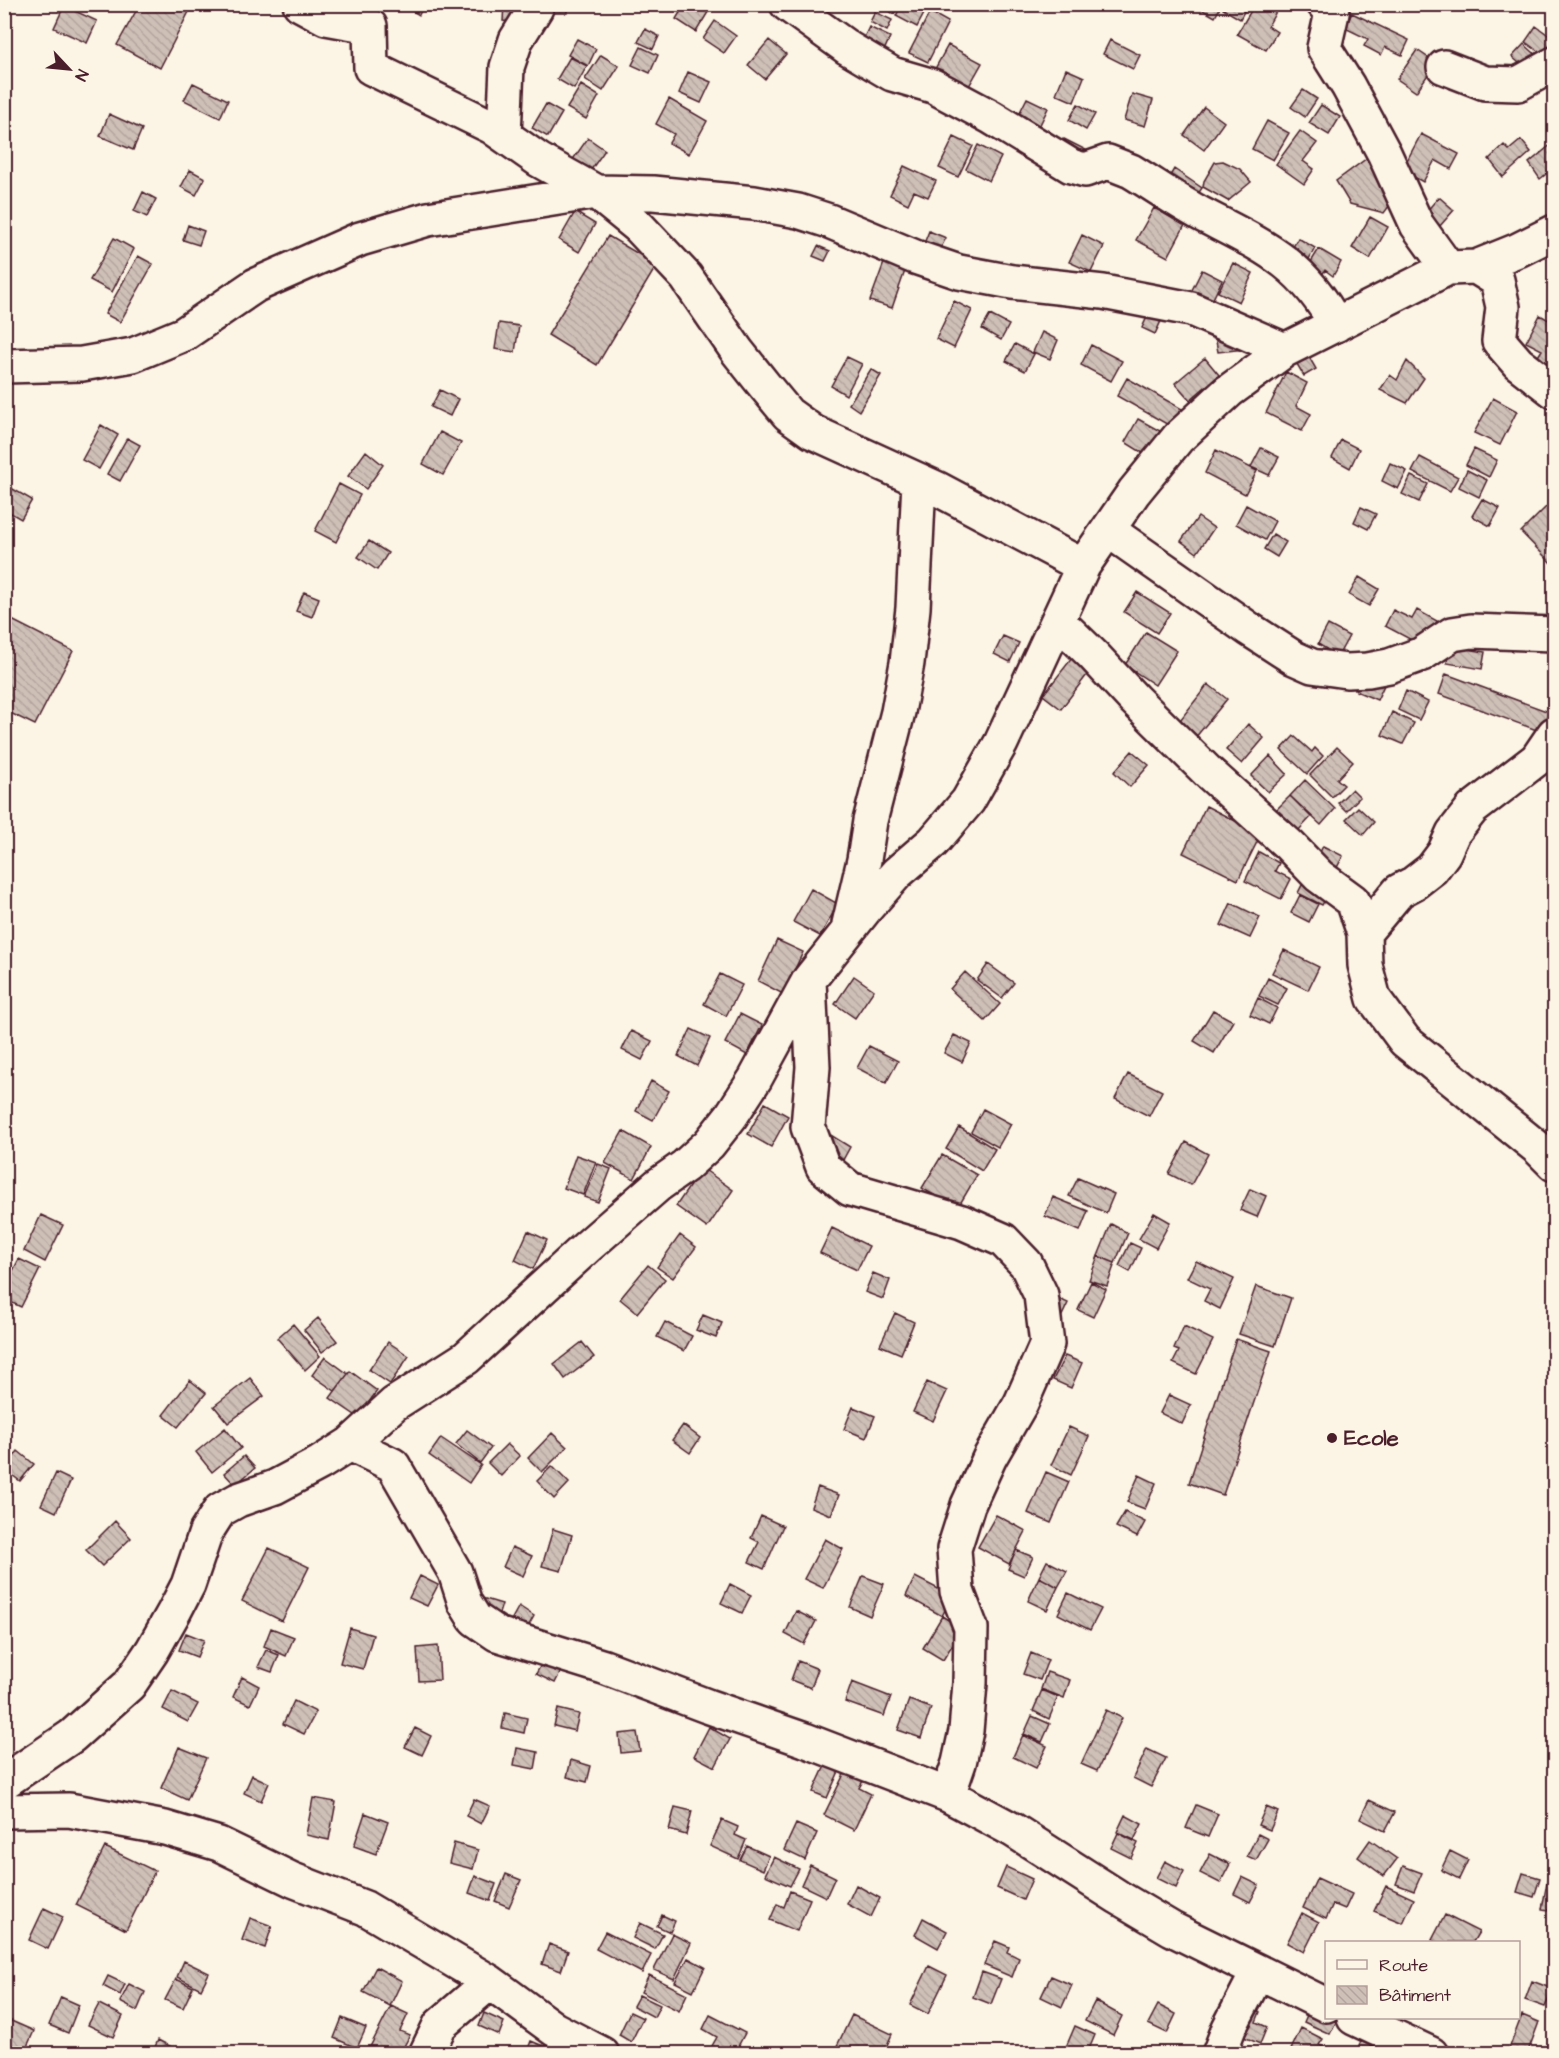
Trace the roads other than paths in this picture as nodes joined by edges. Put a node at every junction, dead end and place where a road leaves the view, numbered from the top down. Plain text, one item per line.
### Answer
1 (300, 4) edge
2 (537, 4) edge
3 (788, 4) edge
4 (1324, 4) edge
5 (1554, 64) edge
6 (1444, 67) dead end
7 (504, 135) junction
8 (596, 192) junction
9 (1554, 232) edge
10 (1462, 267) junction
11 (1336, 325) junction
12 (1285, 350) junction
13 (4, 366) edge
14 (1554, 392) edge
15 (919, 481) junction
16 (1108, 530) junction
17 (1083, 566) junction
18 (1058, 621) junction
19 (1554, 634) edge
20 (1554, 734) edge
21 (847, 932) junction
22 (1365, 933) junction
23 (809, 981) junction
24 (1554, 1164) edge
25 (350, 1444) junction
26 (4, 1782) edge
27 (948, 1795) junction
28 (4, 1811) edge
29 (1257, 1972) junction
30 (490, 1982) junction
31 (1325, 2005) edge
32 (1356, 2019) edge
33 (426, 2054) edge
34 (602, 2054) edge
35 (1219, 2054) edge
36 (1431, 2054) edge

1 - 7 street
2 - 7 street
3 - 11 street
4 - 10 street
5 - 6 street
7 - 8 street
8 - 12 street
8 - 13 street
8 - 15 street
9 - 10 street
10 - 11 street
10 - 14 street
11 - 12 street
12 - 16 street
15 - 17 street
15 - 21 street
16 - 17 street
16 - 19 street
17 - 18 street
18 - 21 street
18 - 22 street
20 - 22 street
21 - 23 street
22 - 24 street
23 - 25 street
23 - 27 street
25 - 26 street
25 - 27 street
27 - 29 street
28 - 30 street
29 - 31 street
29 - 35 street
30 - 33 street
30 - 34 street
32 - 36 street

